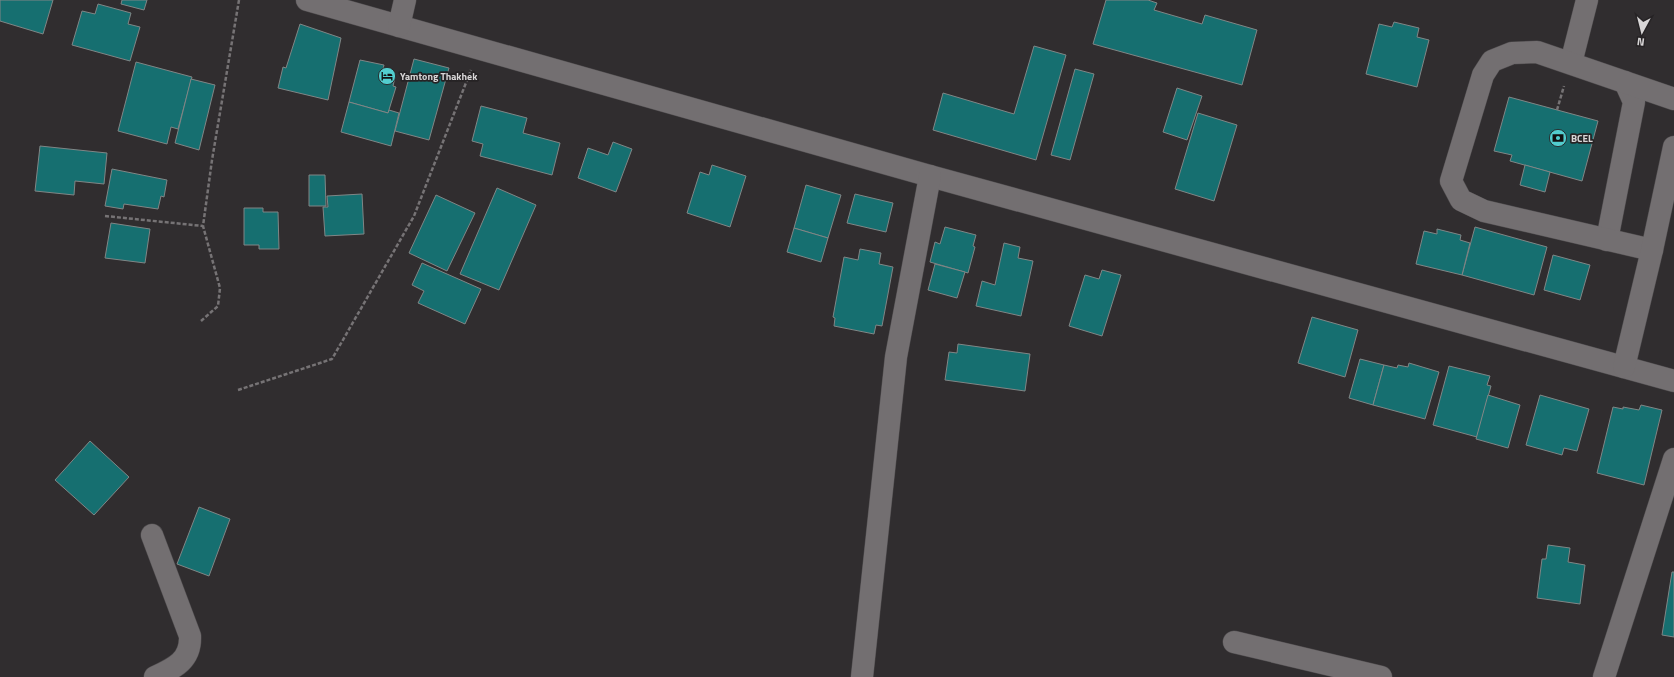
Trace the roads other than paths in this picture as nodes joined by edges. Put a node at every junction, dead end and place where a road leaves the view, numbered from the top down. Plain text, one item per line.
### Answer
1 (307, 0) edge
2 (406, 0) edge
3 (1587, 0) edge
4 (399, 26) junction
5 (1571, 63) junction
6 (1625, 82) junction
7 (1674, 99) edge
8 (1674, 147) edge
9 (930, 176) junction
10 (1607, 240) junction
11 (1652, 250) junction
12 (1624, 367) junction
13 (1674, 381) edge
14 (1674, 459) edge
15 (152, 535) dead end
16 (1234, 642) dead end
17 (155, 677) edge
18 (862, 677) edge
19 (1382, 677) edge
20 (1604, 677) edge

1 - 4 street
2 - 4 street
3 - 5 street
4 - 9 street
5 - 6 street
5 - 10 street
6 - 7 street
6 - 10 street
8 - 11 street
9 - 12 street
9 - 18 street
10 - 11 street
11 - 12 street
12 - 13 street
14 - 20 street
15 - 17 street
16 - 19 street

